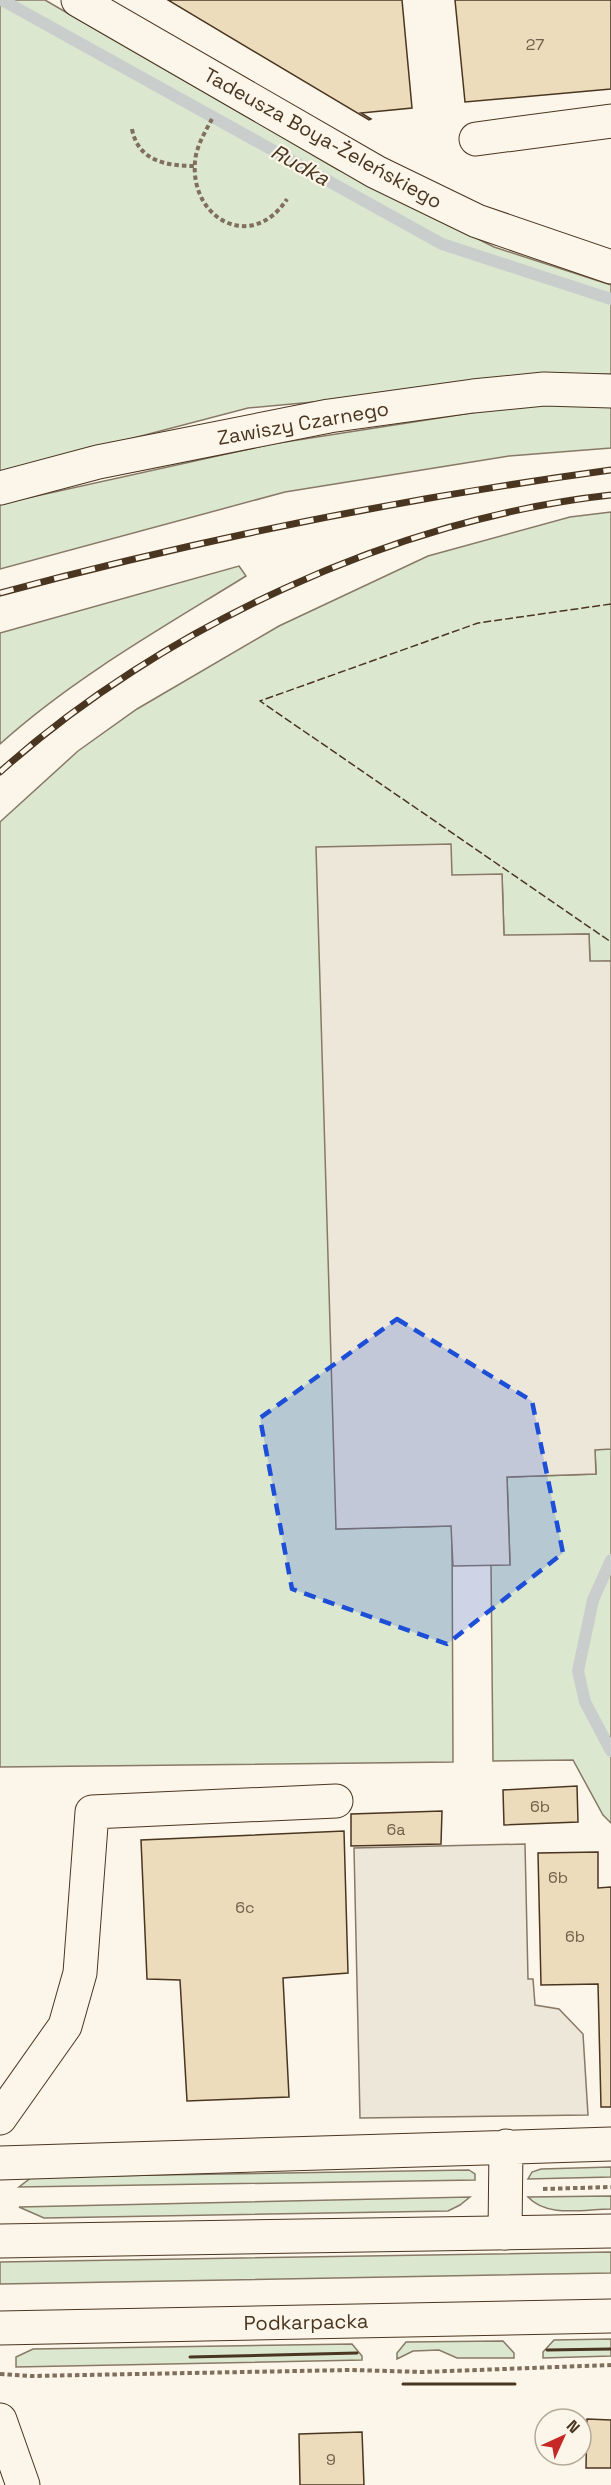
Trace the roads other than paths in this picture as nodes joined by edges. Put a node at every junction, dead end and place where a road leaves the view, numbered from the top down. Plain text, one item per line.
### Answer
1 (78, 0) edge
2 (611, 122) edge
3 (476, 139) dead end
4 (611, 267) edge
5 (611, 391) edge
6 (0, 488) edge
7 (336, 1801) dead end
8 (0, 2118) edge
9 (611, 2144) edge
10 (506, 2146) junction
11 (0, 2163) edge
12 (611, 2231) edge
13 (505, 2233) junction
14 (0, 2241) edge
15 (611, 2316) edge
16 (0, 2328) edge
17 (0, 2420) edge
18 (23, 2485) edge

1 - 4 main road, Tadeusza Boya-Żeleńskiego
2 - 3 main road
5 - 6 main road, Zawiszy Czarnego
7 - 8 main road
9 - 10 main road
10 - 11 main road
10 - 13 main road
12 - 13 main road
13 - 14 main road
15 - 16 main road, Podkarpacka
17 - 18 main road

